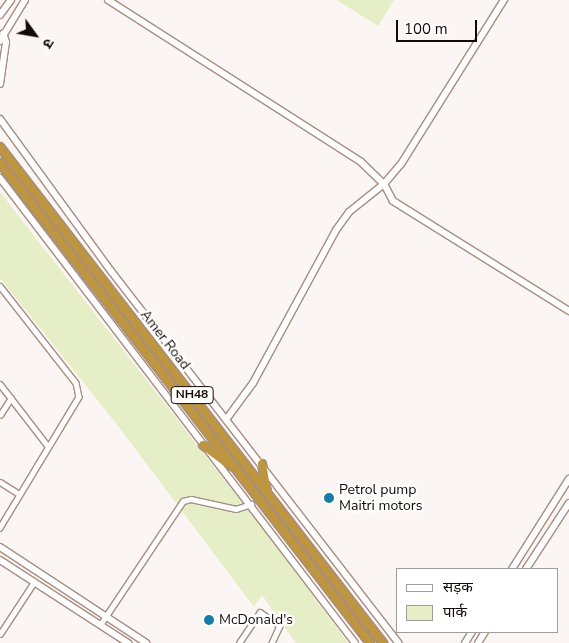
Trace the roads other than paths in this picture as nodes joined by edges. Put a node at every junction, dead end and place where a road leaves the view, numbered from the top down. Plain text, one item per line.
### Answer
1 (10, 0) edge
2 (25, 0) edge
3 (108, 0) edge
4 (504, 0) edge
5 (1, 13) edge
6 (3, 33) junction
7 (0, 41) edge
8 (0, 84) edge
9 (0, 119) edge
10 (0, 147) edge
11 (0, 163) edge
12 (0, 178) edge
13 (384, 184) junction
14 (0, 286) edge
15 (569, 311) edge
16 (0, 384) edge
17 (11, 398) junction
18 (0, 415) edge
19 (228, 417) junction
20 (203, 445) junction
21 (48, 446) junction
22 (262, 464) junction
23 (239, 472) junction
24 (569, 479) edge
25 (0, 482) edge
26 (268, 493) junction
27 (19, 494) junction
28 (569, 503) edge
29 (251, 504) junction
30 (0, 528) edge
31 (0, 548) edge
32 (0, 560) edge
33 (513, 568) edge
34 (527, 568) edge
35 (34, 582) junction
36 (106, 617) junction
37 (100, 625) junction
38 (0, 634) edge
39 (128, 643) edge
40 (146, 643) edge
41 (239, 643) edge
42 (272, 643) edge
43 (355, 643) edge
44 (370, 643) edge
45 (383, 643) edge
46 (398, 643) edge

1 - 5 street
2 - 6 street
3 - 13 street
4 - 13 street
6 - 7 street
6 - 8 street
9 - 19 street
10 - 26 highway, Amer Road / NH48
11 - 23 highway, Amer Road / NH48
12 - 20 street
13 - 15 street
13 - 19 street
14 - 21 street
16 - 17 street
17 - 18 street
17 - 21 street
19 - 22 street
20 - 23 highway
20 - 29 street
21 - 27 street
22 - 26 highway
22 - 46 street
23 - 44 highway, Amer Road / NH48
24 - 33 street
25 - 27 street
26 - 45 highway, Amer Road / NH48
27 - 30 street
28 - 34 street
29 - 36 street
29 - 43 street
31 - 36 street
32 - 35 street
35 - 37 street
35 - 38 street
36 - 37 street
36 - 40 street
37 - 39 street
41 - 42 street

